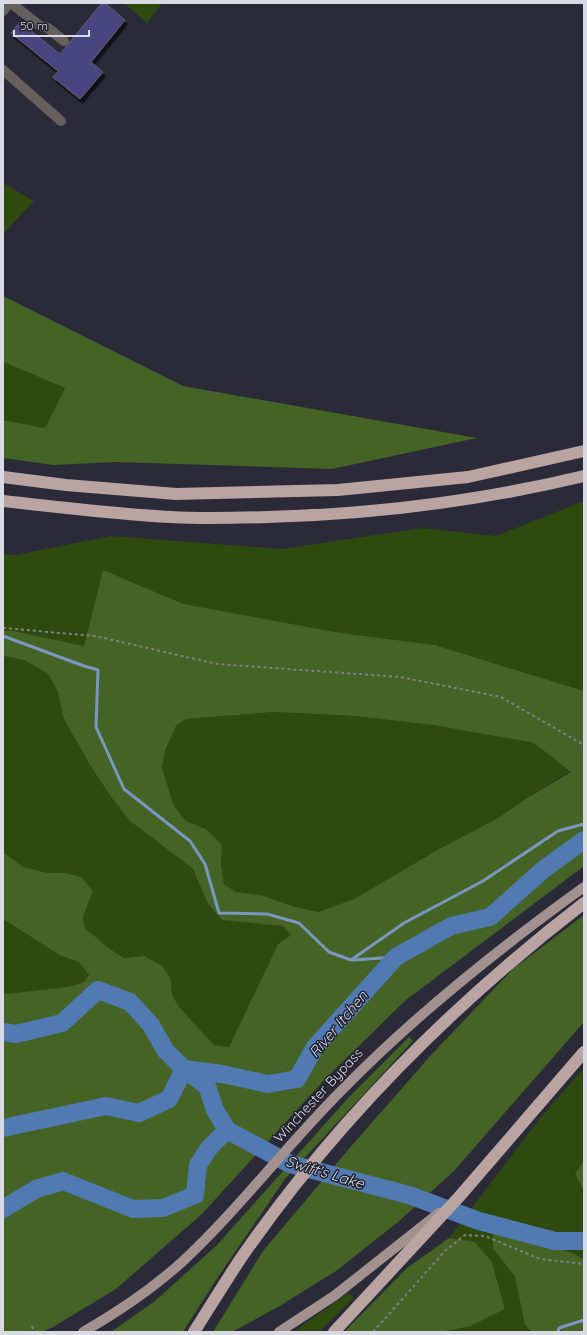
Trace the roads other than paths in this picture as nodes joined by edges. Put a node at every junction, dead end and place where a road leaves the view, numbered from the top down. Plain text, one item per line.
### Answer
1 (10, 3) edge
2 (3, 11) edge
3 (64, 41) dead end
4 (3, 70) edge
5 (61, 121) dead end
6 (584, 451) edge
7 (584, 476) edge
8 (3, 477) edge
9 (3, 501) edge
10 (584, 887) edge
11 (584, 903) edge
12 (584, 1052) edge
13 (459, 1197) junction
14 (83, 1332) edge
15 (194, 1332) edge
16 (280, 1332) edge
17 (334, 1332) edge

1 - 2 street
1 - 3 street
4 - 5 street
6 - 8 highway
7 - 9 highway
10 - 14 main road, Winchester Bypass
11 - 15 highway
12 - 13 highway
13 - 16 main road
13 - 17 highway

